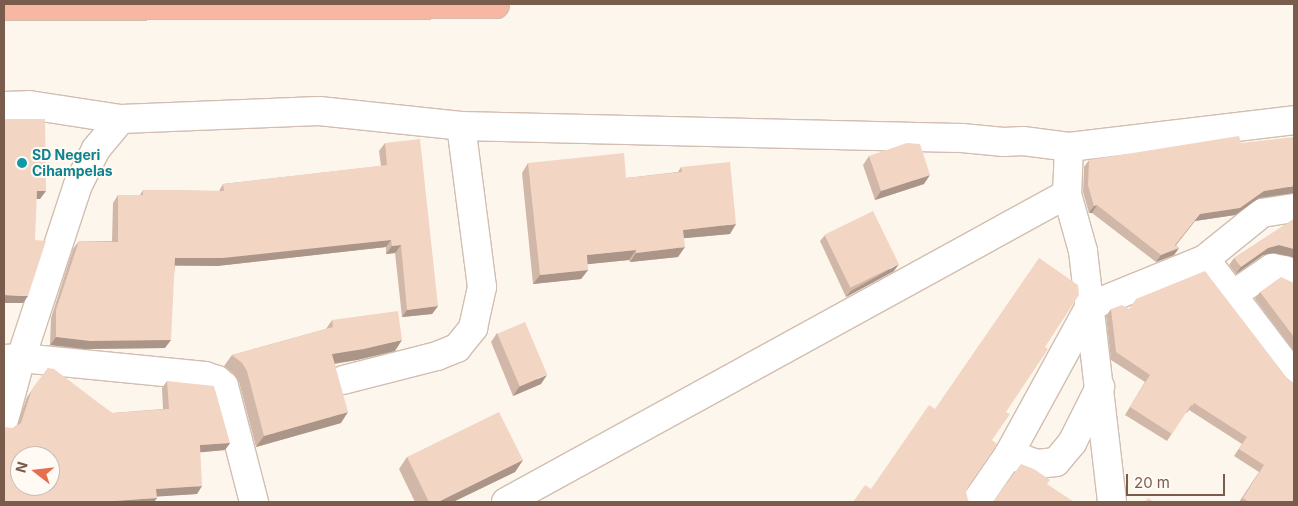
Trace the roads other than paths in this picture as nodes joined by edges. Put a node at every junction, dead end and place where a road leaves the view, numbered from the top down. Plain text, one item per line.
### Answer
1 (495, 4) edge
2 (4, 6) edge
3 (4, 106) edge
4 (121, 119) junction
5 (1294, 120) edge
6 (461, 126) junction
7 (1069, 147) junction
8 (1066, 194) junction
9 (1294, 208) edge
10 (1205, 259) junction
11 (1294, 276) edge
12 (1231, 296) junction
13 (1090, 306) junction
14 (13, 358) edge
15 (1294, 376) edge
16 (343, 380) dead end
17 (1100, 388) junction
18 (4, 420) edge
19 (1008, 454) junction
20 (254, 502) edge
21 (506, 502) edge
22 (976, 502) edge
23 (1112, 502) edge

1 - 2 highway
3 - 4 street
4 - 6 street
4 - 14 street
5 - 7 street
6 - 7 street
6 - 16 street
7 - 8 street
8 - 13 street
8 - 21 street
9 - 10 street
10 - 12 street
10 - 13 street
11 - 12 street
12 - 15 street
13 - 17 street
13 - 19 street
14 - 18 street
14 - 20 street
17 - 19 street
17 - 23 street
19 - 22 street

